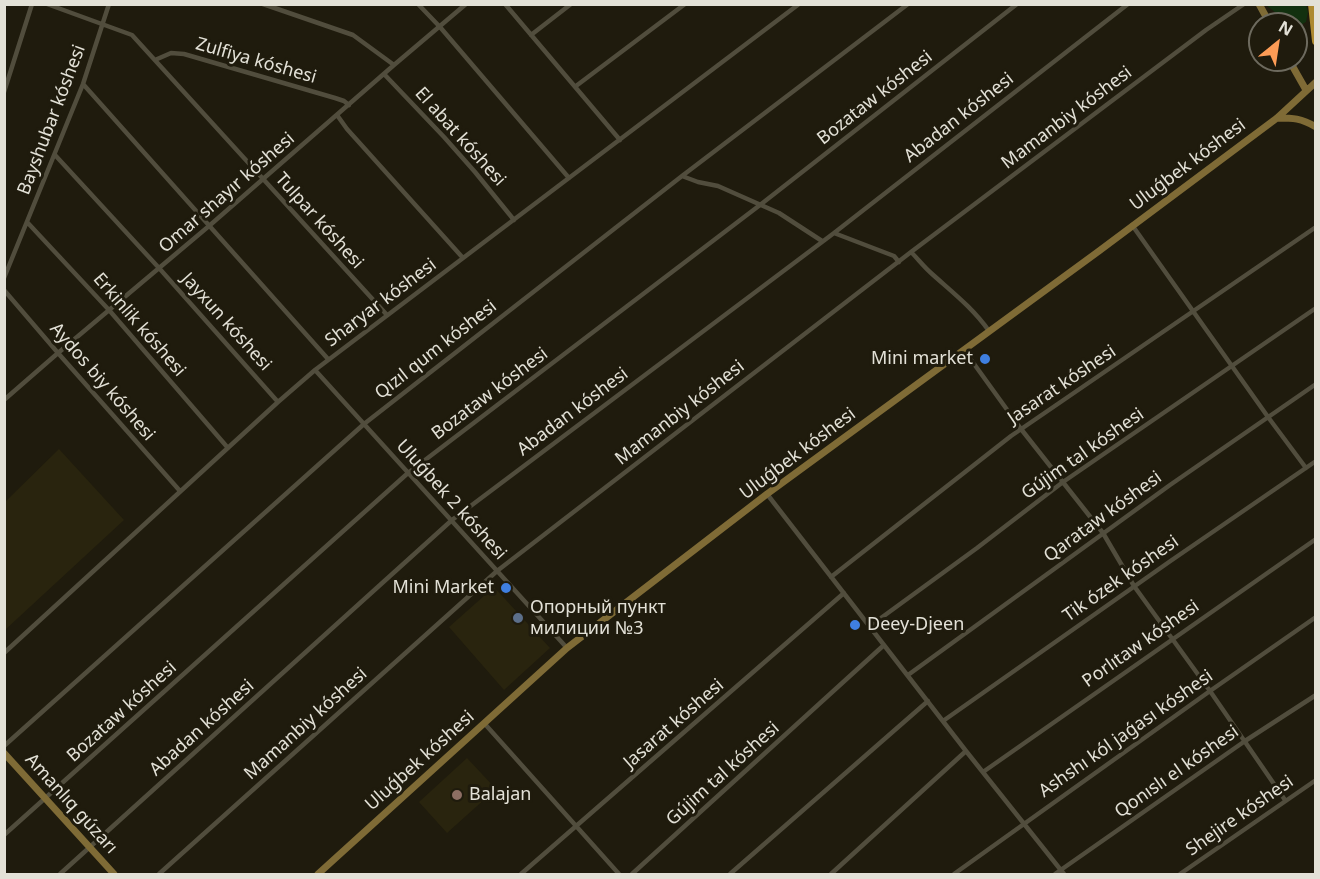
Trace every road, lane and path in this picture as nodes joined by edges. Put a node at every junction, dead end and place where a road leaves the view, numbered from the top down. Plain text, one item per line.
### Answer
1 (32, 4) edge
2 (47, 4) edge
3 (109, 4) edge
4 (262, 4) edge
5 (418, 4) edge
6 (466, 4) edge
7 (505, 4) edge
8 (571, 4) edge
9 (685, 4) edge
10 (799, 4) edge
11 (908, 4) edge
12 (1017, 4) edge
13 (1128, 4) edge
14 (1244, 4) edge
15 (1312, 4) edge
16 (103, 24) junction
17 (440, 27) junction
18 (531, 35) junction
19 (1316, 41) edge
20 (155, 60) junction
21 (394, 65) junction
22 (1296, 72) edge
23 (384, 74) junction
24 (1316, 82) edge
25 (83, 84) junction
26 (576, 86) junction
27 (1306, 90) junction
28 (4, 92) edge
29 (349, 105) junction
30 (338, 115) junction
31 (1277, 118) junction
32 (1316, 127) edge
33 (620, 140) junction
34 (55, 155) junction
35 (682, 176) junction
36 (569, 178) junction
37 (263, 179) junction
38 (760, 205) junction
39 (514, 220) junction
40 (27, 222) junction
41 (1132, 225) junction
42 (209, 226) junction
43 (1316, 226) edge
44 (834, 232) junction
45 (822, 241) junction
46 (911, 252) junction
47 (463, 258) junction
48 (899, 262) junction
49 (159, 268) junction
50 (4, 278) edge
51 (4, 290) edge
52 (1316, 308) edge
53 (109, 310) junction
54 (1193, 312) junction
55 (387, 315) junction
56 (989, 331) junction
57 (964, 350) junction
58 (58, 353) junction
59 (328, 359) junction
60 (1232, 367) junction
61 (315, 370) junction
62 (1316, 384) edge
63 (4, 400) edge
64 (278, 402) junction
65 (1268, 417) junction
66 (364, 424) junction
67 (1021, 429) junction
68 (228, 448) junction
69 (1316, 460) edge
70 (1306, 468) junction
71 (408, 473) junction
72 (1063, 482) junction
73 (180, 491) junction
74 (767, 494) junction
75 (452, 520) junction
76 (1103, 533) junction
77 (1316, 539) edge
78 (497, 571) junction
79 (831, 577) junction
80 (1134, 586) junction
81 (844, 593) junction
82 (1316, 617) edge
83 (870, 626) junction
84 (1172, 639) junction
85 (884, 645) junction
86 (567, 648) junction
87 (4, 653) edge
88 (908, 675) junction
89 (1210, 691) junction
90 (1316, 694) edge
91 (927, 701) junction
92 (943, 721) junction
93 (484, 723) junction
94 (1245, 741) junction
95 (4, 746) edge
96 (966, 751) junction
97 (4, 753) edge
98 (983, 772) junction
99 (1316, 780) edge
100 (47, 798) junction
101 (1285, 800) junction
102 (1023, 823) junction
103 (576, 826) junction
104 (4, 836) edge
105 (90, 848) junction
106 (1063, 872) edge
107 (60, 874) edge
108 (114, 874) edge
109 (159, 874) edge
110 (318, 874) edge
111 (521, 874) edge
112 (619, 874) edge
113 (632, 874) edge
114 (730, 874) edge
115 (831, 874) edge
116 (954, 874) edge
117 (1055, 874) edge
118 (1180, 874) edge

1 - 28 street
2 - 16 street, Tulpar kóshesi
3 - 16 street, Bayshubar kóshesi
4 - 21 street
5 - 17 street
6 - 17 street, Omar shayır kóshesi
7 - 18 street
8 - 18 street
9 - 26 street
10 - 33 street, Sharyar kóshesi
11 - 35 street, Qızıl qum kóshesi
12 - 38 street, Bozataw kóshesi
13 - 44 street, Abadan kóshesi
14 - 46 street, Mamanbiy kóshesi
15 - 19 main road
16 - 20 street, Tulpar kóshesi
16 - 25 street, Bayshubar kóshesi
17 - 21 street, Omar shayır kóshesi
17 - 36 street
18 - 26 street
20 - 29 street, Zulfiya kóshesi
20 - 37 street, Tulpar kóshesi
21 - 23 street, Omar shayır kóshesi
22 - 27 street
23 - 29 street, Omar shayır kóshesi
23 - 39 street, El abat kóshesi
24 - 27 street, Uluǵbek kóshesi
25 - 34 street, Bayshubar kóshesi
25 - 42 street
26 - 33 street
27 - 31 street, Uluǵbek kóshesi
29 - 30 street, Omar shayır kóshesi
30 - 37 street, Omar shayır kóshesi
30 - 47 street
31 - 32 street
31 - 41 street, Uluǵbek kóshesi
33 - 36 street, Sharyar kóshesi
34 - 40 street, Bayshubar kóshesi
34 - 49 street, Jayxun kóshesi
35 - 38 street
35 - 66 street, Qızıl qum kóshesi
36 - 39 street, Sharyar kóshesi
37 - 42 street, Omar shayır kóshesi
37 - 55 street, Tulpar kóshesi
38 - 45 street
38 - 71 street, Bozataw kóshesi
39 - 47 street, Sharyar kóshesi
40 - 50 street, Bayshubar kóshesi
40 - 53 street, Erkinlik kóshesi
41 - 54 street
41 - 56 street, Uluǵbek kóshesi
42 - 49 street, Omar shayır kóshesi
42 - 59 street
43 - 54 street, Jasarat kóshesi
44 - 45 street, Abadan kóshesi
44 - 48 street
45 - 75 street, Abadan kóshesi
46 - 48 street, Mamanbiy kóshesi
46 - 56 street
47 - 55 street, Sharyar kóshesi
48 - 78 street, Mamanbiy kóshesi
49 - 53 street, Omar shayır kóshesi
49 - 64 street, Jayxun kóshesi
51 - 58 street, Aydos biy kóshesi
52 - 60 street, Gújim tal kóshesi
53 - 58 street, Omar shayır kóshesi
53 - 68 street, Erkinlik kóshesi
54 - 60 street
54 - 67 street, Jasarat kóshesi
55 - 59 street, Sharyar kóshesi
56 - 57 street, Uluǵbek kóshesi
57 - 67 street
57 - 74 street, Uluǵbek kóshesi
58 - 63 street, Omar shayır kóshesi
58 - 73 street, Aydos biy kóshesi
59 - 61 street, Sharyar kóshesi
60 - 65 street
60 - 72 street, Gújim tal kóshesi
61 - 64 street, Sharyar kóshesi
61 - 66 street, Uluǵbek 2 kóshesi
62 - 65 street, Qarataw kóshesi
64 - 68 street, Sharyar kóshesi
65 - 70 street
65 - 76 street, Qarataw kóshesi
66 - 71 street, Uluǵbek 2 kóshesi
66 - 95 street, Qızıl qum kóshesi
67 - 72 street
67 - 79 street, Jasarat kóshesi
68 - 73 street, Sharyar kóshesi
69 - 70 street, Tik ózek kóshesi
70 - 80 street, Tik ózek kóshesi
71 - 75 street, Uluǵbek 2 kóshesi
71 - 100 street, Bozataw kóshesi
72 - 76 street
72 - 83 street, Gújim tal kóshesi
73 - 87 street, Sharyar kóshesi
74 - 79 street
74 - 86 street, Uluǵbek kóshesi
75 - 78 street, Uluǵbek 2 kóshesi
75 - 105 street, Abadan kóshesi
76 - 80 street
76 - 88 street, Qarataw kóshesi
77 - 84 street, Porlıtaw kóshesi
78 - 86 street, Uluǵbek 2 kóshesi
78 - 109 street, Mamanbiy kóshesi
79 - 81 street
80 - 84 street
80 - 92 street, Tik ózek kóshesi
81 - 83 street
81 - 103 street, Jasarat kóshesi
82 - 89 street, Ashshı kól jaǵası kóshesi
83 - 85 street
84 - 89 street
84 - 98 street, Porlıtaw kóshesi
85 - 88 street
85 - 113 street, Gújim tal kóshesi
86 - 93 street, Uluǵbek kóshesi
88 - 91 street
89 - 94 street
89 - 102 street, Ashshı kól jaǵası kóshesi
90 - 94 street, Qonıslı el kóshesi
91 - 92 street
91 - 114 street
92 - 96 street
93 - 103 street
93 - 110 street, Uluǵbek kóshesi
94 - 101 street
94 - 106 street, Qonıslı el kóshesi
96 - 98 street
96 - 115 street
97 - 100 street, Amanlıq gúzarı
98 - 102 street
99 - 101 street, Shejire kóshesi
100 - 104 street, Bozataw kóshesi
100 - 105 street, Amanlıq gúzarı
101 - 118 street, Shejire kóshesi
102 - 106 street
102 - 116 street, Ashshı kól jaǵası kóshesi
103 - 111 street, Jasarat kóshesi
103 - 112 street
105 - 107 street, Abadan kóshesi
105 - 108 street, Amanlıq gúzarı
106 - 117 street, Qonıslı el kóshesi

